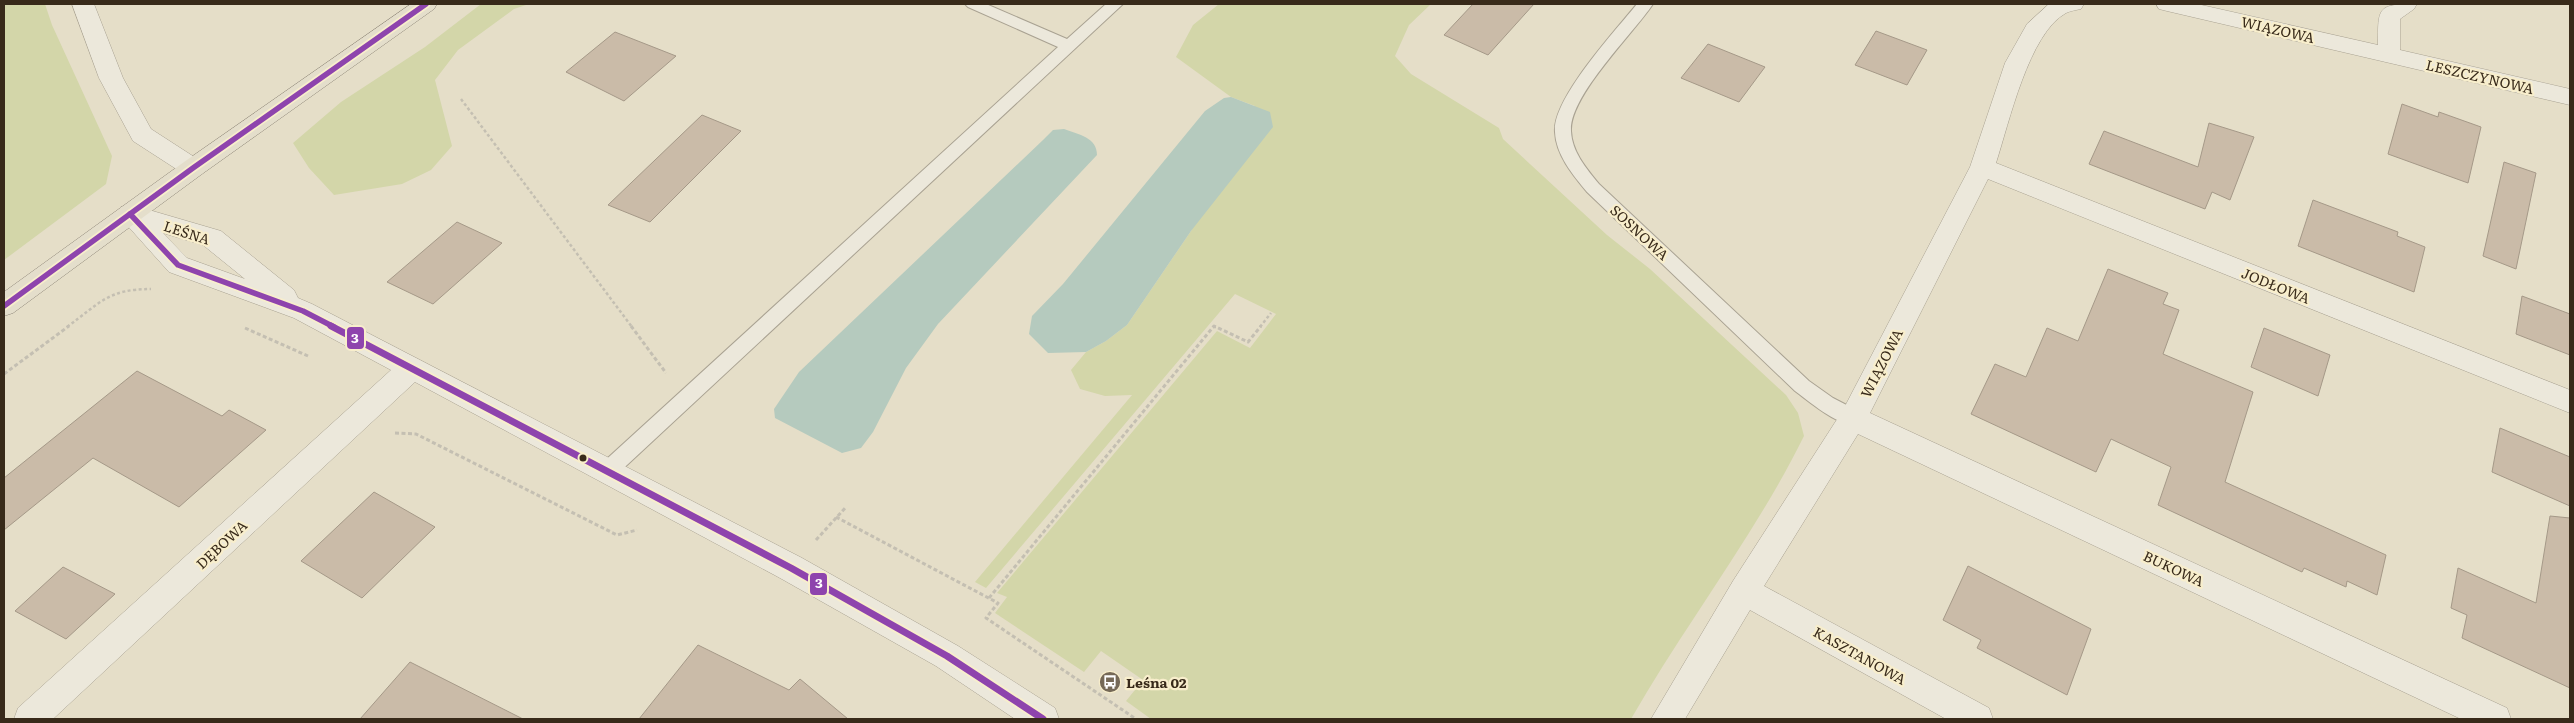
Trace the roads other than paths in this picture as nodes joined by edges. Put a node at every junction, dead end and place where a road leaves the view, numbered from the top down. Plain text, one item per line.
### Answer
1 (83, 4) edge
2 (426, 4) edge
3 (973, 4) edge
4 (1115, 4) edge
5 (1645, 4) edge
6 (2073, 4) edge
7 (2167, 4) edge
8 (2406, 4) edge
9 (1069, 46) junction
10 (2389, 55) junction
11 (2570, 96) edge
12 (1982, 167) junction
13 (193, 168) junction
14 (130, 214) junction
15 (4, 306) edge
16 (303, 311) junction
17 (412, 368) junction
18 (2570, 402) edge
19 (1853, 418) junction
20 (606, 472) junction
21 (1744, 591) junction
22 (30, 719) edge
23 (1043, 719) edge
24 (1667, 719) edge
25 (1977, 719) edge
26 (2495, 719) edge

1 - 13 street
2 - 13 main road
3 - 9 lane
4 - 9 lane
5 - 19 lane, SOSNOWA
6 - 12 street, WIĄZOWA
7 - 10 street, WIĄZOWA
8 - 10 street
9 - 20 lane
10 - 11 street, LESZCZYNOWA
12 - 18 street, JODŁOWA
12 - 19 street, WIĄZOWA
13 - 14 main road
14 - 15 main road
14 - 16 street, LEŚNA
14 - 16 street, LEŚNA
16 - 17 street, LEŚNA
17 - 20 street, LEŚNA
17 - 22 street, DĘBOWA
19 - 21 street, WIĄZOWA
19 - 26 street, BUKOWA
20 - 23 street, LEŚNA
21 - 24 street, WIĄZOWA
21 - 25 street, KASZTANOWA

